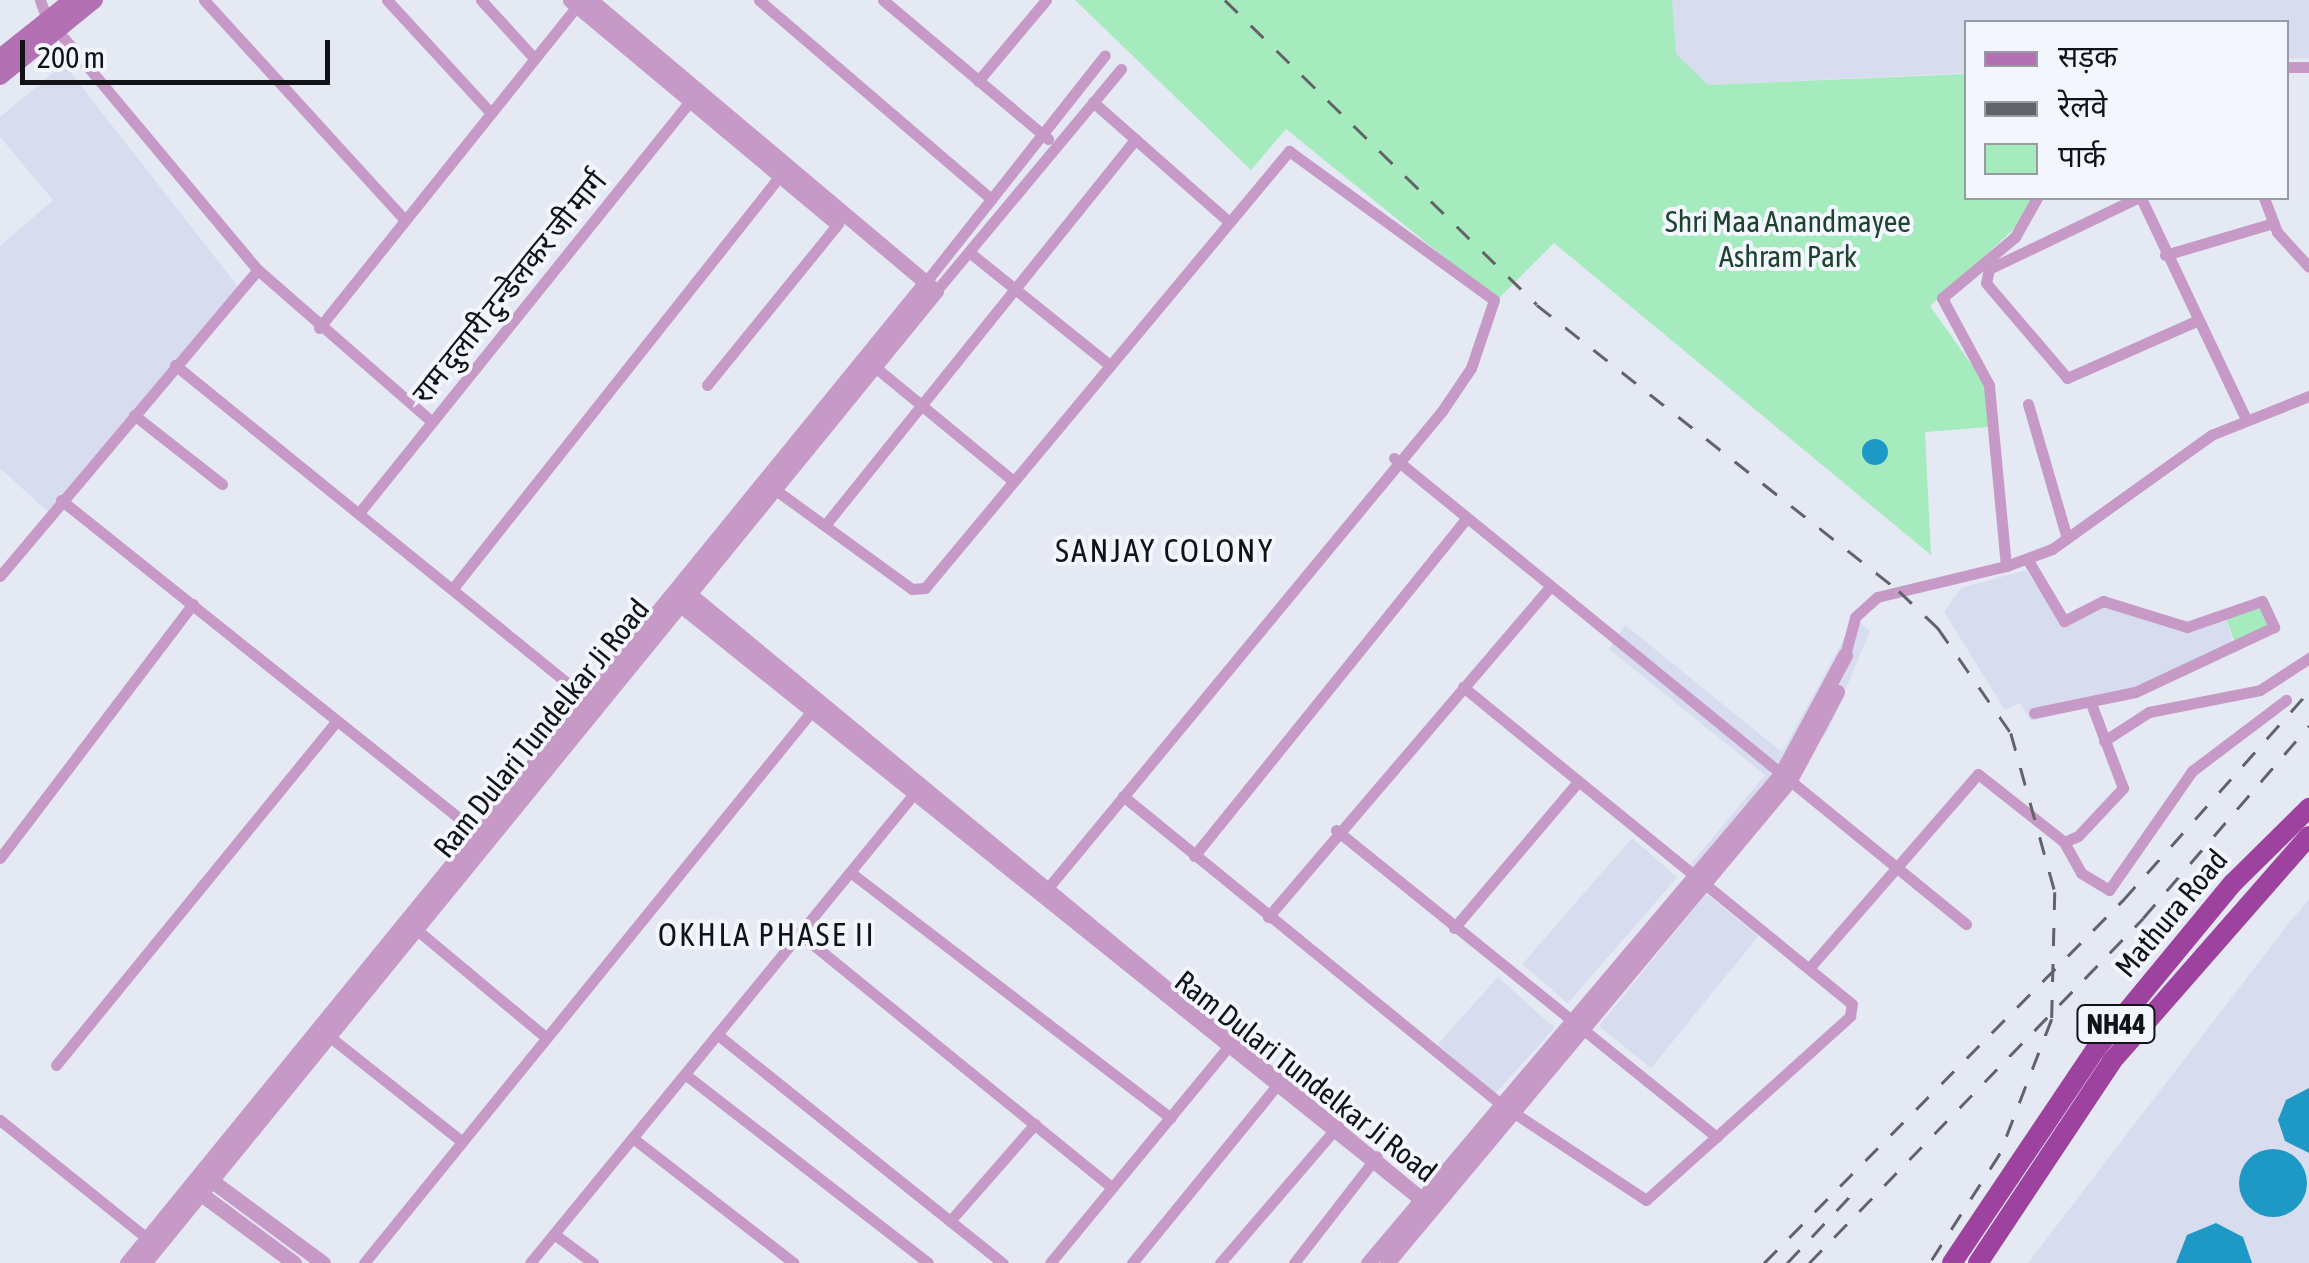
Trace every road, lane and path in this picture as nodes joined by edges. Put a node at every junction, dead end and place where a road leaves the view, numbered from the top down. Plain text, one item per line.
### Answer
1 (40, 0) edge
2 (73, 0) edge
3 (94, 0) edge
4 (204, 0) edge
5 (387, 0) edge
6 (482, 0) edge
7 (759, 0) edge
8 (883, 0) edge
9 (1046, 0) edge
10 (579, 2) edge
11 (53, 26) junction
12 (1105, 55) dead end
13 (533, 57) junction
14 (0, 58) edge
15 (1121, 69) dead end
16 (0, 76) edge
17 (978, 80) junction
18 (692, 98) junction
19 (1092, 102) junction
20 (490, 110) junction
21 (1042, 134) junction
22 (1135, 139) junction
23 (1056, 146) junction
24 (779, 177) junction
25 (991, 199) junction
26 (2036, 200) edge
27 (2135, 200) edge
28 (2140, 200) edge
29 (2265, 200) edge
30 (404, 218) junction
31 (1227, 220) junction
32 (2273, 223) junction
33 (838, 224) junction
34 (2012, 240) junction
35 (969, 252) junction
36 (2018, 255) junction
37 (2165, 255) junction
38 (2309, 267) edge
39 (258, 270) junction
40 (1016, 288) junction
41 (928, 290) junction
42 (2194, 322) junction
43 (320, 328) junction
44 (1107, 363) junction
45 (176, 365) junction
46 (875, 367) junction
47 (707, 385) dead end
48 (2309, 396) edge
49 (2028, 404) dead end
50 (922, 405) junction
51 (134, 415) junction
52 (2244, 417) junction
53 (432, 422) junction
54 (1394, 458) junction
55 (1012, 480) junction
56 (222, 484) dead end
57 (778, 491) junction
58 (62, 500) junction
59 (359, 513) junction
60 (1465, 520) junction
61 (826, 524) junction
62 (2066, 535) junction
63 (2028, 562) junction
64 (2006, 566) junction
65 (0, 576) edge
66 (454, 588) junction
67 (1548, 589) junction
68 (679, 594) junction
69 (192, 604) junction
70 (1845, 654) joint
71 (2309, 658) edge
72 (1463, 687) junction
73 (2286, 700) dead end
74 (590, 701) junction
75 (2092, 706) junction
76 (814, 709) junction
77 (2034, 713) dead end
78 (337, 721) junction
79 (2104, 741) junction
80 (1785, 777) junction
81 (1578, 782) junction
82 (915, 792) junction
83 (1123, 796) junction
84 (2309, 808) edge
85 (1336, 830) junction
86 (479, 835) junction
87 (2309, 836) edge
88 (2064, 842) junction
89 (1194, 856) junction
90 (0, 858) edge
91 (1897, 866) junction
92 (850, 872) junction
93 (1700, 879) junction
94 (1042, 895) junction
95 (1268, 916) junction
96 (409, 922) junction
97 (1966, 924) dead end
98 (1454, 928) junction
99 (800, 934) junction
100 (1811, 966) junction
101 (314, 1024) junction
102 (1574, 1027) junction
103 (542, 1034) junction
104 (328, 1035) junction
105 (718, 1035) junction
106 (1230, 1046) junction
107 (56, 1066) dead end
108 (686, 1075) junction
109 (1274, 1089) junction
110 (1505, 1108) junction
111 (1171, 1118) junction
112 (0, 1120) edge
113 (1035, 1124) junction
114 (1335, 1129) junction
115 (1716, 1137) junction
116 (634, 1139) junction
117 (460, 1140) junction
118 (1374, 1161) junction
119 (200, 1183) junction
120 (1112, 1188) junction
121 (1424, 1201) junction
122 (950, 1220) junction
123 (554, 1234) junction
124 (147, 1238) junction
125 (127, 1263) edge
126 (144, 1263) edge
127 (294, 1263) edge
128 (323, 1263) edge
129 (364, 1263) edge
130 (530, 1263) edge
131 (593, 1263) edge
132 (794, 1263) edge
133 (928, 1263) edge
134 (1004, 1263) edge
135 (1050, 1263) edge
136 (1132, 1263) edge
137 (1220, 1263) edge
138 (1294, 1263) edge
139 (1368, 1263) edge
140 (1386, 1263) edge
141 (1952, 1263) edge
142 (1978, 1263) edge

1 - 11 street
2 - 11 main road
3 - 11 main road
4 - 30 street
5 - 20 street
6 - 13 street
7 - 25 street
8 - 17 street
9 - 17 street
10 - 13 street
10 - 18 street
11 - 14 main road
11 - 16 main road
11 - 39 street
12 - 21 street
13 - 20 street
15 - 19 street
17 - 21 street
18 - 24 street
18 - 41 street
18 - 53 street, राम दुलारी टुन्डेलकर जी मार्ग
19 - 22 street
19 - 23 street
20 - 30 street
21 - 23 street
21 - 25 street
22 - 31 street
22 - 40 street
23 - 35 street
24 - 33 street
24 - 66 street
25 - 41 street
26 - 34 street
27 - 36 street
28 - 37 street
29 - 32 street
30 - 43 street
31 - 44 street
31 - 54 street
32 - 37 street
32 - 38 street
33 - 41 street
33 - 47 street
34 - 36 street
34 - 64 street
35 - 40 street
35 - 41 street
36 - 42 street
37 - 42 street
39 - 43 street
39 - 45 street
40 - 44 street
40 - 50 street
41 - 46 street, Ram Dulari Tundelkar Ji Road
41 - 68 street, Ram Dulari Tundelkar Ji Road
42 - 52 street
43 - 53 street
44 - 55 street
45 - 51 street
45 - 59 street
46 - 50 street
46 - 57 street, Ram Dulari Tundelkar Ji Road
48 - 52 street
49 - 62 street
50 - 55 street
50 - 61 street
51 - 56 street
51 - 58 street
52 - 62 street
53 - 59 street, राम दुलारी टुन्डेलकर जी मार्ग
54 - 60 street
54 - 83 street
55 - 61 street
57 - 61 street
57 - 68 street, Ram Dulari Tundelkar Ji Road
58 - 65 street
58 - 69 street
59 - 66 street
60 - 67 street
60 - 89 street
62 - 63 street
63 - 64 street
63 - 75 street
64 - 70 street
66 - 74 street
67 - 72 street
67 - 80 street
68 - 74 street, Ram Dulari Tundelkar Ji Road
68 - 76 street, Ram Dulari Tundelkar Ji Road
69 - 78 street
69 - 90 street
70 - 80 street
71 - 79 street
72 - 81 street
72 - 85 street
73 - 88 street
74 - 86 street, Ram Dulari Tundelkar Ji Road
75 - 77 street
75 - 79 street
76 - 82 street, Ram Dulari Tundelkar Ji Road
76 - 103 street
78 - 86 street
78 - 107 street
79 - 88 street
80 - 91 street
80 - 93 street
81 - 93 street
81 - 98 street
82 - 92 street
82 - 94 street, Ram Dulari Tundelkar Ji Road
83 - 89 street
83 - 94 street
84 - 141 highway, Mathura Road / NH44
85 - 95 street
85 - 98 street
86 - 96 street, Ram Dulari Tundelkar Ji Road
87 - 142 highway, Mathura Road / NH44
88 - 91 street
89 - 95 street
91 - 97 street
91 - 100 street
92 - 99 street
92 - 111 street
93 - 100 street
93 - 102 street
94 - 106 street, Ram Dulari Tundelkar Ji Road
95 - 110 street
96 - 101 street, Ram Dulari Tundelkar Ji Road
96 - 103 street
96 - 104 street, Ram Dulari Tundelkar Ji Road
98 - 102 street
99 - 105 street
99 - 113 street
100 - 115 street
101 - 104 street
101 - 119 street, Ram Dulari Tundelkar Ji Road
102 - 110 street
102 - 115 street
103 - 117 street
104 - 117 street
104 - 119 street, Ram Dulari Tundelkar Ji Road
105 - 108 street
105 - 122 street
106 - 109 street, Ram Dulari Tundelkar Ji Road
106 - 111 street
106 - 114 street, Ram Dulari Tundelkar Ji Road
108 - 116 street
108 - 133 street
109 - 114 street, Ram Dulari Tundelkar Ji Road
109 - 136 street
110 - 115 street
110 - 121 street
111 - 120 street
112 - 124 street
113 - 120 street
113 - 122 street
114 - 118 street, Ram Dulari Tundelkar Ji Road
114 - 137 street
116 - 123 street
116 - 132 street
117 - 129 street
118 - 121 street, Ram Dulari Tundelkar Ji Road
118 - 138 street
119 - 124 street, Ram Dulari Tundelkar Ji Road
119 - 126 street, Ram Dulari Tundelkar Ji Road
119 - 127 street
119 - 128 street
120 - 135 street
121 - 139 street
121 - 140 street
122 - 134 street
123 - 130 street
123 - 131 street
124 - 125 street, Ram Dulari Tundelkar Ji Road

